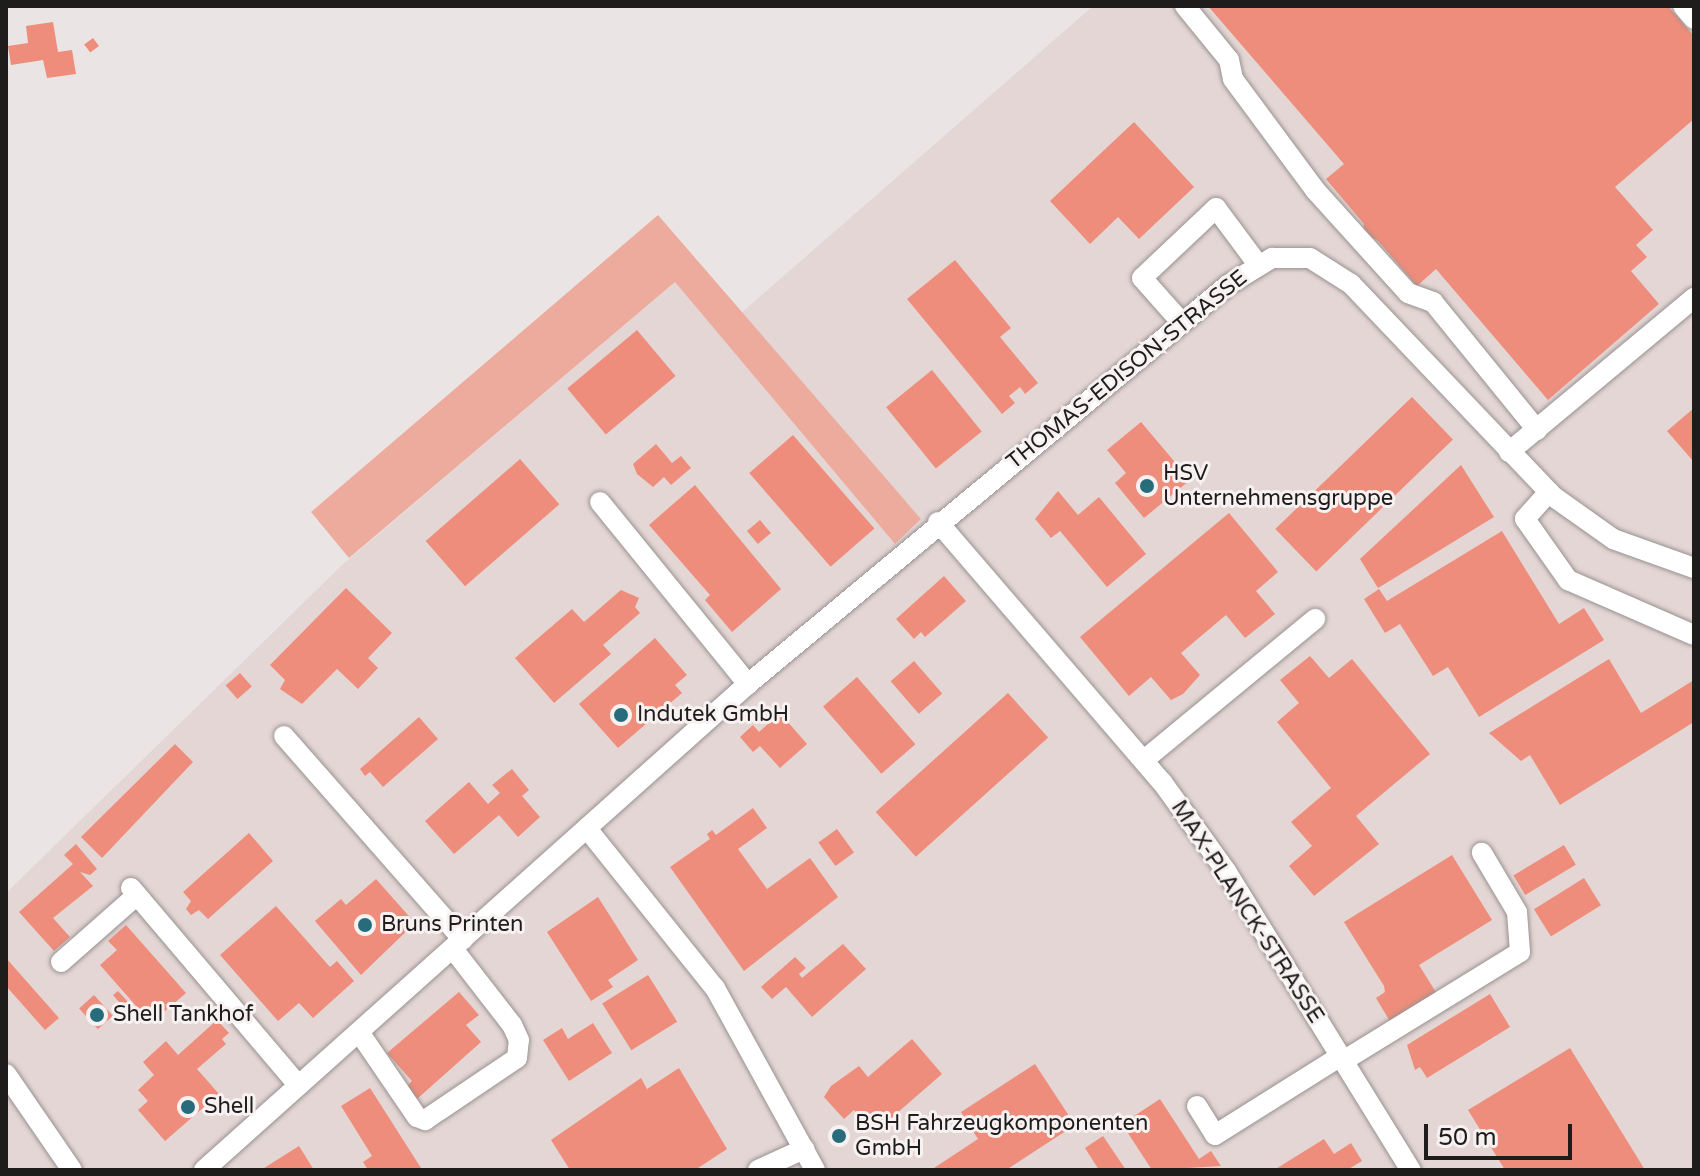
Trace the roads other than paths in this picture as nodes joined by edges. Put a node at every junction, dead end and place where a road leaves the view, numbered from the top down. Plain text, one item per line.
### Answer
1 (1185, 6) edge
2 (1683, 6) edge
3 (1694, 19) edge
4 (1259, 266) junction
5 (1694, 298) edge
6 (1182, 323) junction
7 (1537, 430) junction
8 (1509, 452) junction
9 (1549, 492) junction
10 (600, 502) dead end
11 (938, 522) junction
12 (1694, 568) edge
13 (1315, 619) dead end
14 (1694, 635) edge
15 (748, 684) junction
16 (284, 736) dead end
17 (1144, 760) junction
18 (589, 831) junction
19 (1482, 853) dead end
20 (458, 945) junction
21 (61, 962) dead end
22 (359, 1032) junction
23 (1342, 1059) junction
24 (6, 1074) edge
25 (298, 1085) junction
26 (1197, 1106) dead end
27 (804, 1149) junction
28 (72, 1170) edge
29 (204, 1170) edge
30 (758, 1170) edge
31 (815, 1170) edge
32 (1411, 1170) edge

1 - 7 street
2 - 3 street
4 - 6 street, THOMAS-EDISON-STRASSE
4 - 6 street
4 - 8 street, THOMAS-EDISON-STRASSE
5 - 7 street
6 - 11 street, THOMAS-EDISON-STRASSE
7 - 8 street
8 - 9 street, THOMAS-EDISON-STRASSE
9 - 12 street, THOMAS-EDISON-STRASSE
9 - 14 street
10 - 15 street
11 - 15 street, THOMAS-EDISON-STRASSE
11 - 17 street, MAX-PLANCK-STRASSE
13 - 17 street
15 - 18 street, THOMAS-EDISON-STRASSE
16 - 20 street
17 - 23 street, MAX-PLANCK-STRASSE
18 - 20 street, THOMAS-EDISON-STRASSE
18 - 27 street
19 - 23 street
20 - 22 street, THOMAS-EDISON-STRASSE
20 - 22 street
21 - 25 street
22 - 25 street, THOMAS-EDISON-STRASSE
23 - 26 street
23 - 32 street, MAX-PLANCK-STRASSE
24 - 28 street
25 - 29 street, THOMAS-EDISON-STRASSE
27 - 30 street
27 - 31 street

